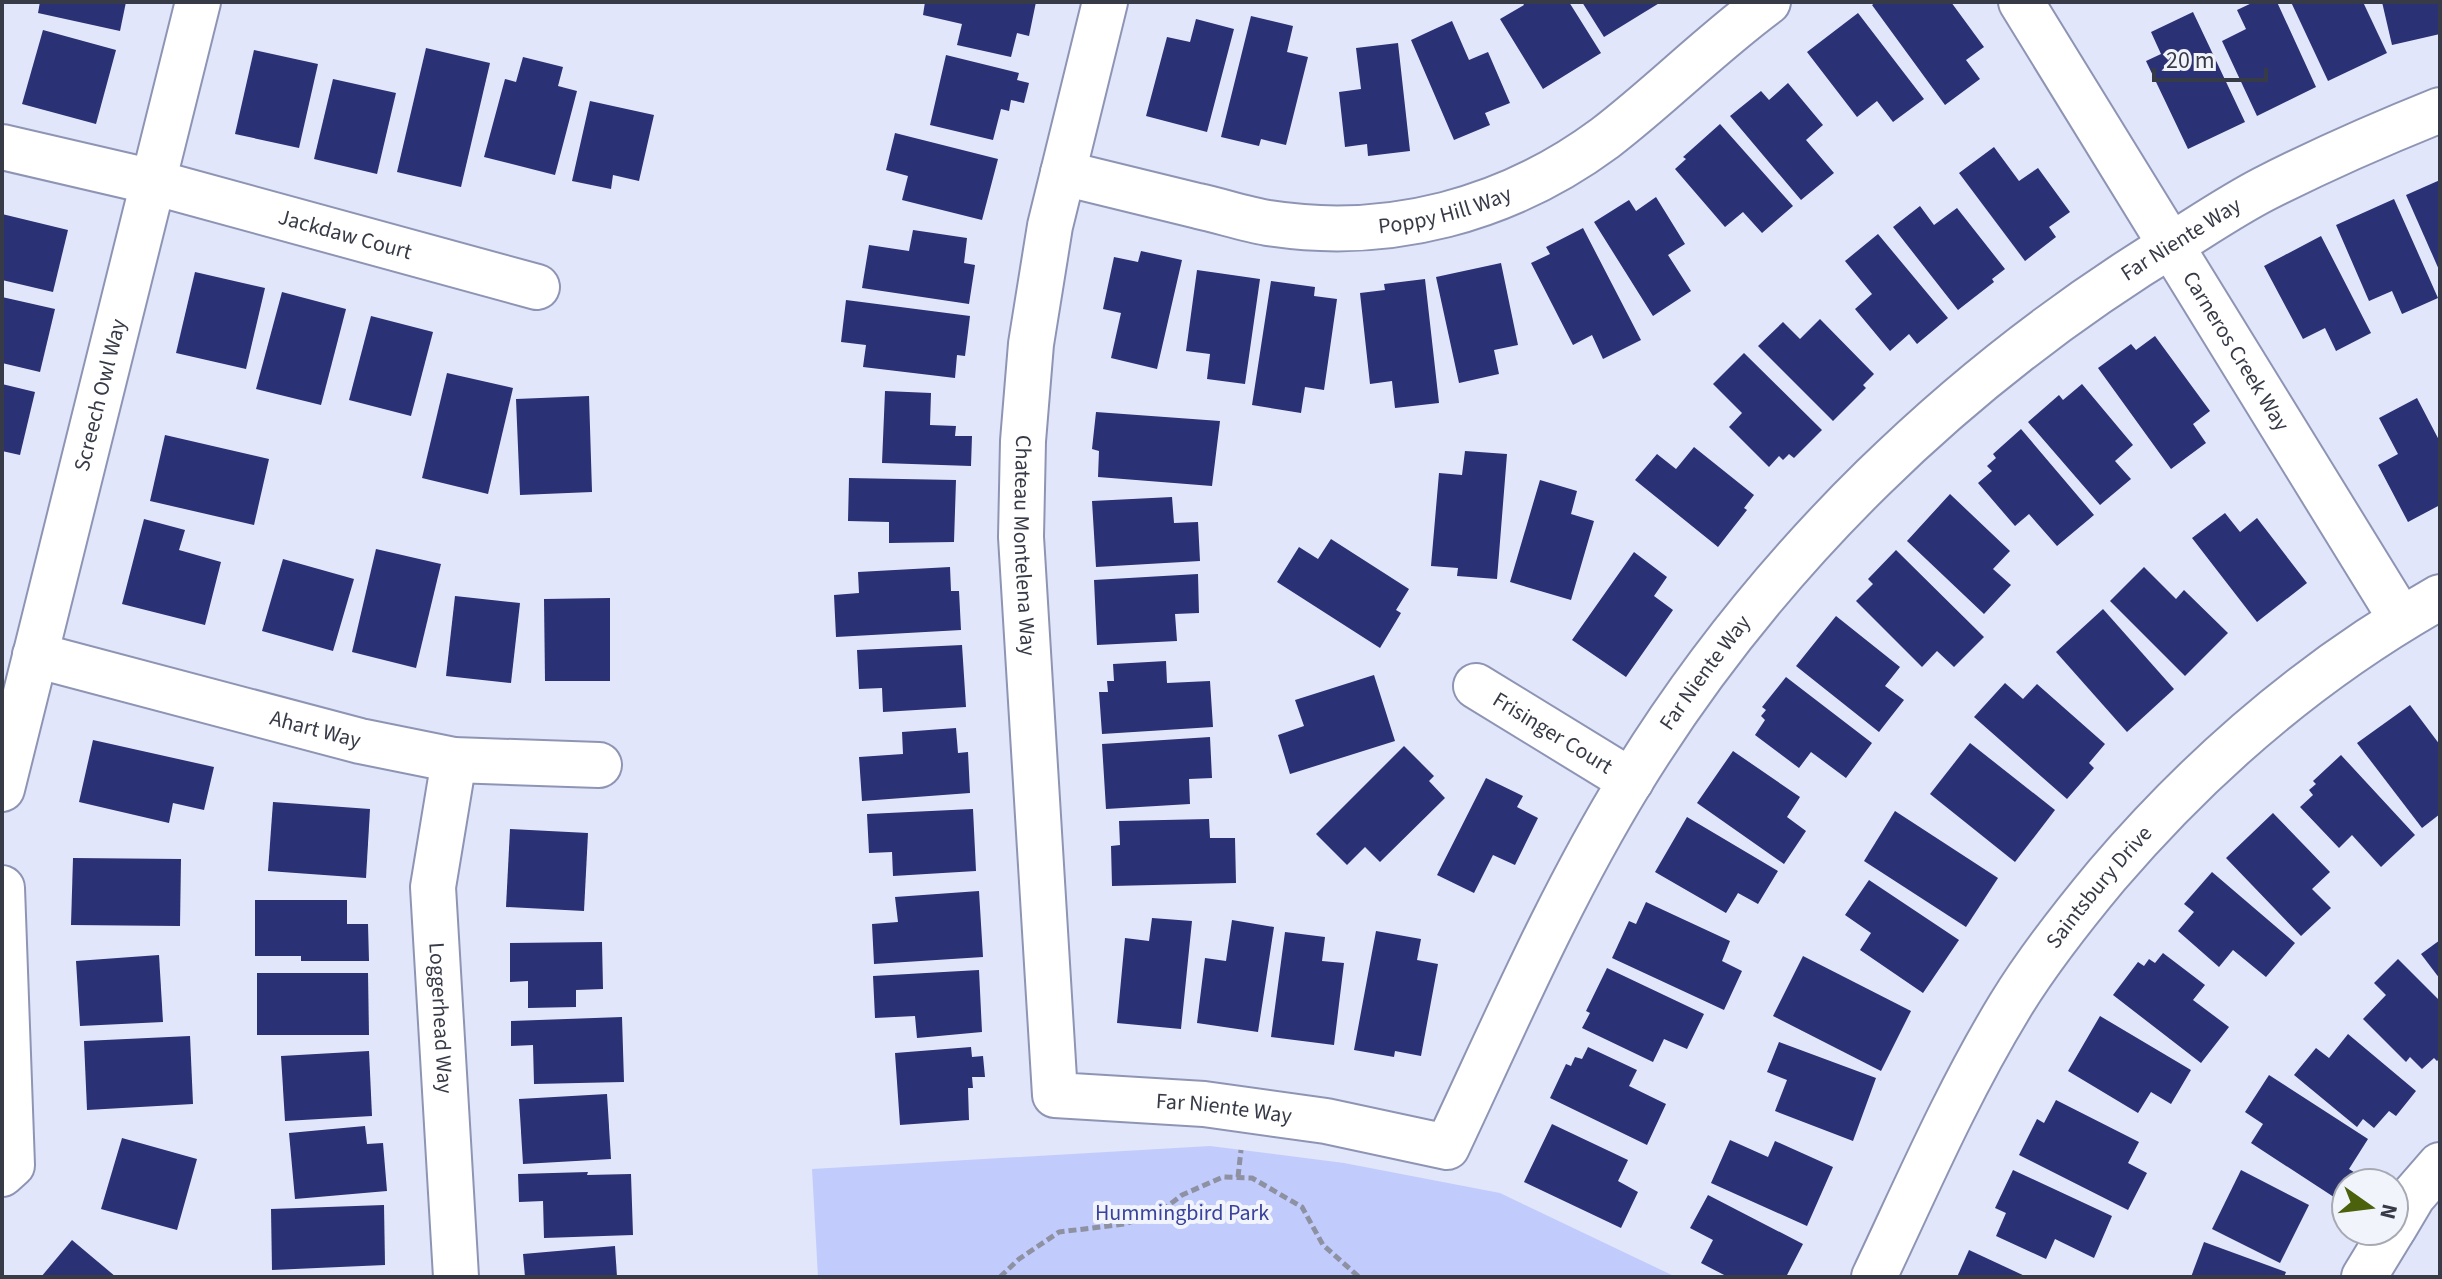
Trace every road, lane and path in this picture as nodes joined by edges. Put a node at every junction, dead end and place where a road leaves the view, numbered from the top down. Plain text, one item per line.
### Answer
1 (198, 2) edge
2 (1105, 2) edge
3 (1768, 2) edge
4 (2021, 2) edge
5 (2440, 110) edge
6 (2, 147) edge
7 (1063, 173) junction
8 (153, 182) junction
9 (2170, 245) junction
10 (537, 287) dead end
11 (2440, 597) edge
12 (2401, 619) junction
13 (35, 655) junction
14 (1476, 686) dead end
15 (454, 760) junction
16 (599, 765) dead end
17 (1631, 781) junction
18 (2, 789) edge
19 (2, 888) edge
20 (1055, 1095) joint
21 (1241, 1147) dead end
22 (2440, 1165) edge
23 (2, 1174) edge
24 (1238, 1177) junction
25 (2410, 1201) edge
26 (2383, 1247) edge
27 (456, 1277) edge
28 (1000, 1277) edge
29 (1359, 1277) edge
30 (1874, 1277) edge
31 (2364, 1277) edge

1 - 8 street, Screech Owl Way
2 - 7 street, Chateau Montelena Way
3 - 7 street, Poppy Hill Way
4 - 9 street, Carneros Creek Way
5 - 9 street, Far Niente Way
6 - 8 street, Jackdaw Court
7 - 20 street, Chateau Montelena Way
8 - 10 street, Jackdaw Court
8 - 13 street, Screech Owl Way
9 - 12 street, Carneros Creek Way
9 - 17 street, Far Niente Way
11 - 12 street, Saintsbury Drive
12 - 30 street, Saintsbury Drive
13 - 15 street, Ahart Way
13 - 18 street, Screech Owl Way
14 - 17 street, Frisinger Court
15 - 16 street, Ahart Way
15 - 27 street, Loggerhead Way
17 - 20 street, Far Niente Way
19 - 23 street
21 - 24 path
22 - 25 street
24 - 28 path
24 - 29 path
26 - 31 street

